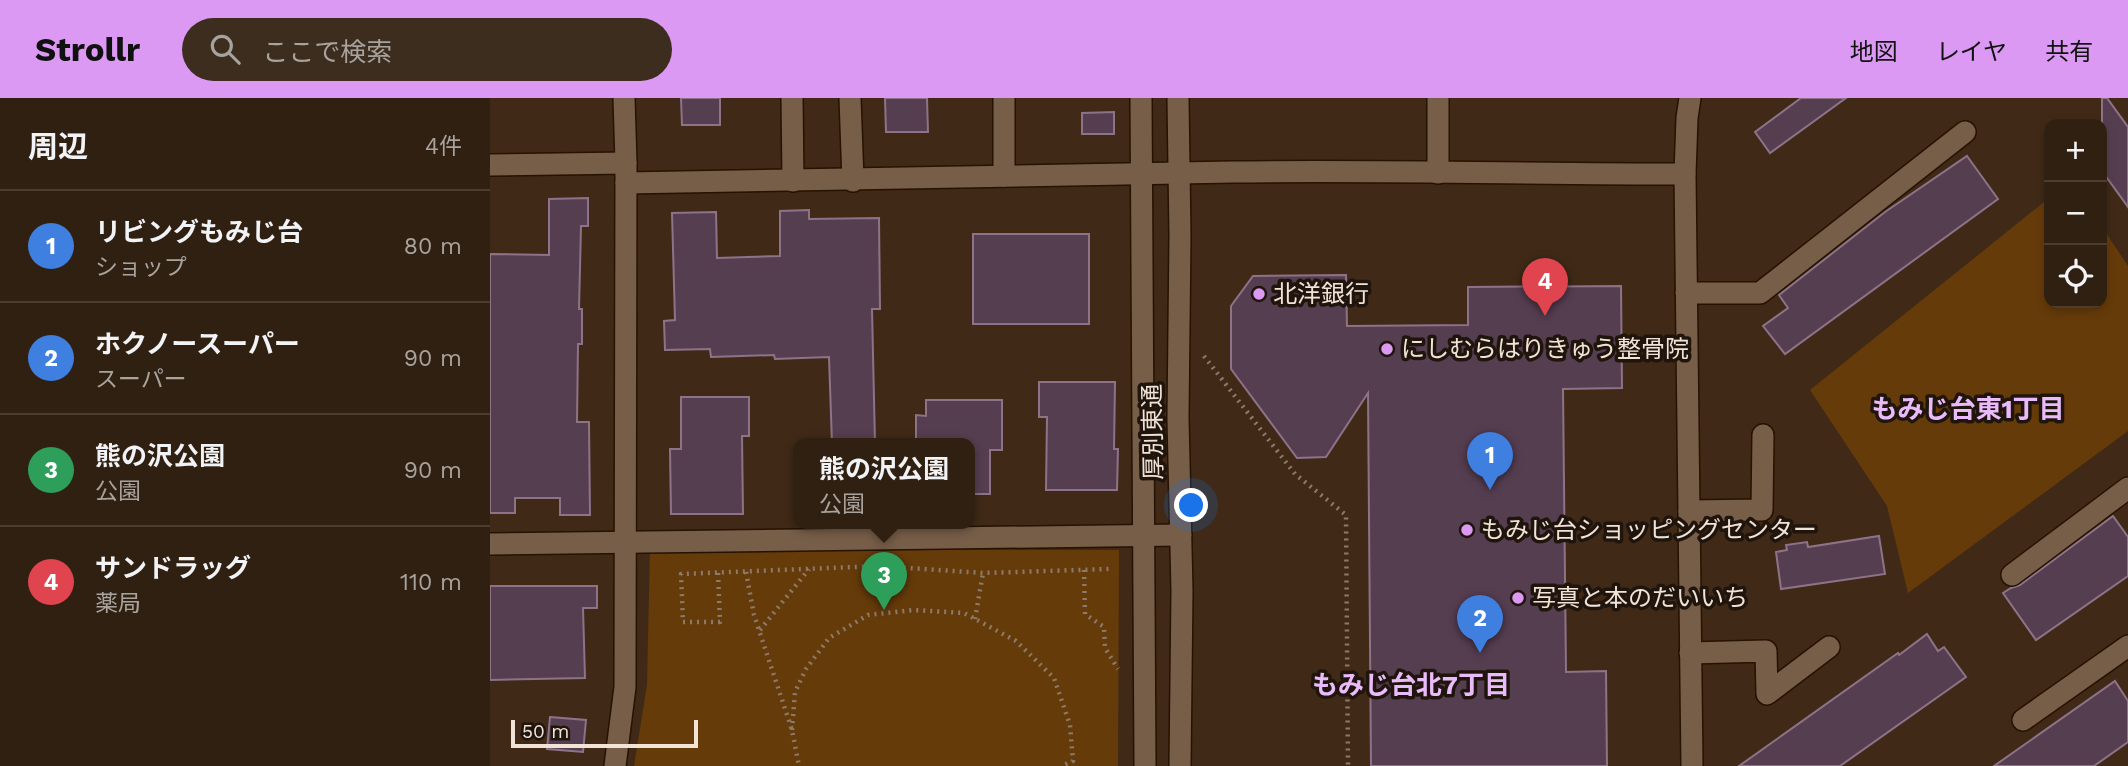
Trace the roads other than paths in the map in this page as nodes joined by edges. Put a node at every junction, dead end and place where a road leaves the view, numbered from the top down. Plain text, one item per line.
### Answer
1 (624, 98) edge
2 (792, 98) edge
3 (850, 98) edge
4 (1004, 98) edge
5 (1141, 98) edge
6 (1178, 98) edge
7 (1438, 98) edge
8 (1690, 98) edge
9 (1965, 132) dead end
10 (490, 165) edge
11 (626, 173) junction
12 (1179, 173) junction
13 (1438, 173) junction
14 (1143, 174) junction
15 (1685, 174) junction
16 (1004, 176) junction
17 (793, 181) junction
18 (853, 181) junction
19 (1686, 293) junction
20 (1763, 435) dead end
21 (2128, 488) edge
22 (1689, 511) junction
23 (1181, 535) junction
24 (1142, 537) junction
25 (625, 543) junction
26 (490, 544) edge
27 (2012, 575) dead end
28 (2128, 646) edge
29 (1829, 647) dead end
30 (1690, 653) junction
31 (2023, 720) dead end
32 (615, 766) edge
33 (1144, 766) edge
34 (1180, 766) edge
35 (1692, 766) edge

1 - 11 street
2 - 17 street
3 - 18 street
4 - 16 street
5 - 14 street, 厚別東通
6 - 12 street, 厚別東通
7 - 13 street
8 - 15 street
9 - 19 street
10 - 11 street
11 - 17 street
11 - 25 street
12 - 13 street
12 - 14 street
12 - 23 street, 厚別東通
13 - 15 street
14 - 16 street
14 - 24 street, 厚別東通
15 - 19 street
16 - 18 street
17 - 18 street
19 - 22 street
20 - 22 street
21 - 27 street
22 - 30 street
23 - 24 street
23 - 34 street, 厚別東通
24 - 25 street
24 - 33 street, 厚別東通
25 - 26 street
25 - 32 street
28 - 31 street
29 - 30 street
30 - 35 street

